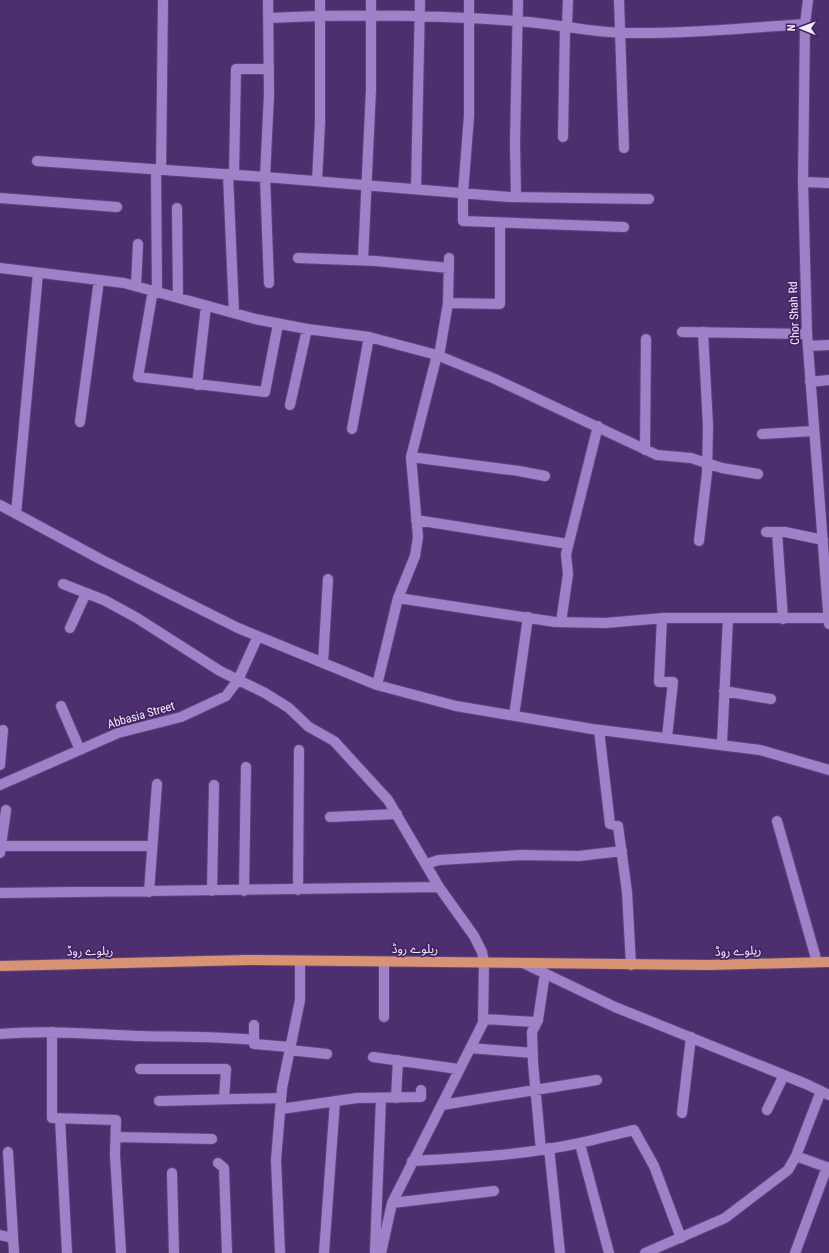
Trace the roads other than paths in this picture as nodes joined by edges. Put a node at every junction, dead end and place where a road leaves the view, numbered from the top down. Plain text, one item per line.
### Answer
1 (163, 0) edge
2 (268, 0) edge
3 (320, 0) edge
4 (371, 0) edge
5 (420, 0) edge
6 (469, 0) edge
7 (518, 0) edge
8 (568, 0) edge
9 (619, 0) edge
10 (808, 0) edge
11 (320, 15) junction
12 (371, 16) junction
13 (421, 17) junction
14 (268, 18) junction
15 (468, 18) junction
16 (518, 21) junction
17 (806, 24) junction
18 (566, 26) junction
19 (620, 32) junction
20 (269, 69) junction
21 (563, 137) dead end
22 (624, 148) dead end
23 (37, 161) dead end
24 (159, 170) junction
25 (231, 174) junction
26 (265, 177) junction
27 (317, 181) junction
28 (803, 182) junction
29 (829, 183) edge
30 (366, 185) junction
31 (416, 189) junction
32 (463, 193) junction
33 (516, 197) junction
34 (0, 198) edge
35 (649, 199) dead end
36 (117, 206) dead end
37 (177, 208) dead end
38 (500, 223) junction
39 (624, 227) dead end
40 (138, 244) dead end
41 (298, 258) dead end
42 (363, 260) junction
43 (0, 268) edge
44 (38, 272) junction
45 (99, 280) junction
46 (269, 283) dead end
47 (136, 286) junction
48 (155, 291) junction
49 (178, 298) junction
50 (448, 303) junction
51 (206, 306) junction
52 (234, 313) junction
53 (278, 324) junction
54 (307, 329) junction
55 (682, 332) dead end
56 (703, 332) junction
57 (807, 334) junction
58 (369, 337) junction
59 (646, 340) dead end
60 (829, 345) edge
61 (808, 346) junction
62 (438, 356) junction
63 (829, 380) edge
64 (810, 382) junction
65 (197, 385) junction
66 (290, 405) dead end
67 (80, 422) dead end
68 (598, 426) junction
69 (352, 429) dead end
70 (814, 431) junction
71 (762, 434) dead end
72 (645, 450) junction
73 (411, 457) junction
74 (707, 462) junction
75 (758, 474) dead end
76 (545, 476) dead end
77 (0, 505) edge
78 (825, 505) edge
79 (16, 514) junction
80 (416, 520) junction
81 (766, 532) dead end
82 (777, 532) junction
83 (823, 540) junction
84 (699, 542) dead end
85 (568, 544) junction
86 (328, 579) dead end
87 (64, 584) dead end
88 (828, 589) edge
89 (86, 593) junction
90 (398, 598) junction
91 (528, 617) junction
92 (662, 618) junction
93 (728, 618) junction
94 (828, 618) edge
95 (783, 619) junction
96 (561, 622) junction
97 (829, 624) edge
98 (70, 628) dead end
99 (258, 636) junction
100 (323, 663) junction
101 (238, 680) junction
102 (377, 685) junction
103 (724, 691) junction
104 (771, 699) dead end
105 (61, 706) dead end
106 (514, 716) junction
107 (3, 730) dead end
108 (600, 730) junction
109 (667, 737) junction
110 (722, 744) junction
111 (80, 750) junction
112 (300, 750) dead end
113 (0, 765) edge
114 (246, 766) dead end
115 (829, 770) edge
116 (157, 784) dead end
117 (0, 785) edge
118 (214, 785) dead end
119 (6, 810) dead end
120 (397, 814) junction
121 (330, 817) dead end
122 (777, 821) dead end
123 (152, 846) junction
124 (0, 849) edge
125 (622, 851) junction
126 (426, 864) junction
127 (439, 887) junction
128 (298, 890) junction
129 (212, 891) junction
130 (244, 891) junction
131 (149, 892) junction
132 (0, 893) edge
133 (300, 961) junction
134 (384, 962) junction
135 (484, 962) junction
136 (817, 962) junction
137 (829, 962) edge
138 (523, 963) junction
139 (631, 965) junction
140 (0, 966) edge
141 (545, 973) junction
142 (384, 1017) dead end
143 (483, 1019) junction
144 (536, 1022) junction
145 (254, 1024) dead end
146 (52, 1032) junction
147 (0, 1034) edge
148 (691, 1037) junction
149 (254, 1040) junction
150 (470, 1048) junction
151 (289, 1049) junction
152 (533, 1053) junction
153 (327, 1054) dead end
154 (373, 1057) dead end
155 (398, 1060) junction
156 (140, 1069) dead end
157 (458, 1070) junction
158 (784, 1075) junction
159 (597, 1080) dead end
160 (421, 1090) dead end
161 (536, 1090) junction
162 (825, 1093) edge
163 (281, 1098) junction
164 (381, 1098) junction
165 (396, 1098) junction
166 (224, 1099) junction
167 (159, 1101) dead end
168 (335, 1101) junction
169 (442, 1105) junction
170 (280, 1109) junction
171 (767, 1110) dead end
172 (682, 1113) dead end
173 (60, 1118) junction
174 (116, 1137) junction
175 (212, 1139) dead end
176 (580, 1144) junction
177 (545, 1149) junction
178 (8, 1152) dead end
179 (796, 1156) junction
180 (412, 1161) junction
181 (218, 1163) dead end
182 (828, 1168) edge
183 (172, 1173) dead end
184 (494, 1191) dead end
185 (392, 1203) junction
186 (0, 1235) edge
187 (13, 1238) junction
188 (681, 1238) junction
189 (14, 1253) edge
190 (67, 1253) edge
191 (121, 1253) edge
192 (174, 1253) edge
193 (227, 1253) edge
194 (280, 1253) edge
195 (324, 1253) edge
196 (376, 1253) edge
197 (560, 1253) edge
198 (609, 1253) edge
199 (645, 1253) edge
200 (795, 1253) edge

1 - 24 street
2 - 14 street
3 - 11 street
4 - 12 street
5 - 13 street
6 - 15 street
7 - 16 street
8 - 18 street
9 - 19 street
10 - 17 street, Chor Shah Rd
11 - 12 street
11 - 14 street
11 - 27 street
12 - 13 street
12 - 30 street
13 - 15 street
13 - 31 street
14 - 20 street
15 - 16 street
15 - 32 street
16 - 18 street
16 - 33 street
17 - 19 street
17 - 28 street, Chor Shah Rd
18 - 19 street
18 - 21 street
19 - 22 street
20 - 25 street
20 - 26 street
23 - 24 street
24 - 25 street
24 - 48 street
25 - 26 street
25 - 52 street
26 - 27 street
26 - 46 street
27 - 30 street
28 - 29 street
28 - 57 street, Chor Shah Rd
30 - 31 street
30 - 42 street
31 - 32 street
32 - 33 street
32 - 38 street
33 - 35 street
34 - 36 street
37 - 49 street
38 - 39 street
38 - 50 street
40 - 47 street
41 - 42 street
42 - 50 street
43 - 44 street
44 - 45 street
44 - 79 street
45 - 47 street
45 - 67 street
47 - 48 street
48 - 49 street
48 - 65 street
49 - 51 street
50 - 62 street
51 - 52 street
51 - 65 street
52 - 53 street
53 - 54 street
53 - 65 street
54 - 58 street
54 - 66 street
55 - 56 street
56 - 57 street
56 - 74 street
57 - 61 street, Chor Shah Rd
58 - 62 street
58 - 69 street
59 - 72 street
60 - 61 street
61 - 64 street, Chor Shah Rd
62 - 68 street
62 - 73 street
63 - 64 street
64 - 70 street, Chor Shah Rd
68 - 72 street
68 - 85 street
70 - 71 street
70 - 78 street, Chor Shah Rd
72 - 74 street
73 - 76 street
73 - 80 street
74 - 75 street
74 - 84 street
77 - 79 street
78 - 83 street, Chor Shah Rd
79 - 99 street
80 - 85 street
80 - 90 street
81 - 82 street
82 - 83 street
82 - 95 street
83 - 88 street, Chor Shah Rd
85 - 96 street
86 - 100 street
87 - 89 street
88 - 94 street, Chor Shah Rd
89 - 98 street
89 - 101 street
90 - 91 street
90 - 102 street
91 - 96 street
91 - 106 street
92 - 93 street
92 - 96 street
92 - 109 street
93 - 95 street
93 - 103 street
94 - 95 street
94 - 97 street, Chor Shah Rd
99 - 100 street
99 - 101 street, Abbasia Street
100 - 102 street
101 - 111 street, Abbasia Street
101 - 120 street
102 - 106 street
103 - 104 street
103 - 110 street
105 - 111 street
106 - 108 street
107 - 113 street
108 - 109 street
108 - 125 street
109 - 110 street
110 - 115 street
111 - 117 street, Abbasia Street
112 - 128 street
114 - 130 street
116 - 123 street
118 - 129 street
119 - 124 street
120 - 121 street
120 - 126 street
122 - 136 street
123 - 124 street
123 - 131 street
125 - 126 street
125 - 139 street
126 - 127 street
127 - 128 street
127 - 135 street
128 - 130 street
129 - 130 street
129 - 131 street
131 - 132 street
133 - 134 main road, ریلوے روڈ
133 - 140 main road, ریلوے روڈ
133 - 151 street
134 - 135 main road, ریلوے روڈ
134 - 142 street
135 - 138 main road, ریلوے روڈ
135 - 143 street
136 - 137 main road, ریلوے روڈ
136 - 139 main road, ریلوے روڈ
138 - 139 main road, ریلوے روڈ
138 - 141 street
141 - 144 street
141 - 148 street
143 - 144 street
143 - 150 street
144 - 152 street
145 - 149 street
146 - 147 street
146 - 149 street
146 - 173 street
148 - 158 street
148 - 172 street
149 - 151 street
150 - 152 street
150 - 157 street
151 - 153 street
151 - 163 street
152 - 161 street
154 - 155 street
155 - 157 street
155 - 165 street
156 - 166 street
157 - 169 street
158 - 162 street
158 - 171 street
159 - 161 street
160 - 165 street
161 - 169 street
161 - 177 street
162 - 179 street
163 - 166 street
163 - 170 street
164 - 165 street
164 - 168 street
164 - 196 street
166 - 167 street
168 - 170 street
168 - 195 street
169 - 180 street
170 - 194 street
173 - 174 street
173 - 190 street
174 - 175 street
174 - 191 street
176 - 177 street
176 - 188 street
176 - 198 street
177 - 180 street
177 - 197 street
178 - 187 street
179 - 182 street
179 - 188 street
180 - 185 street
181 - 193 street
182 - 200 street
183 - 192 street
184 - 185 street
185 - 196 street
186 - 187 street
187 - 189 street
188 - 199 street

